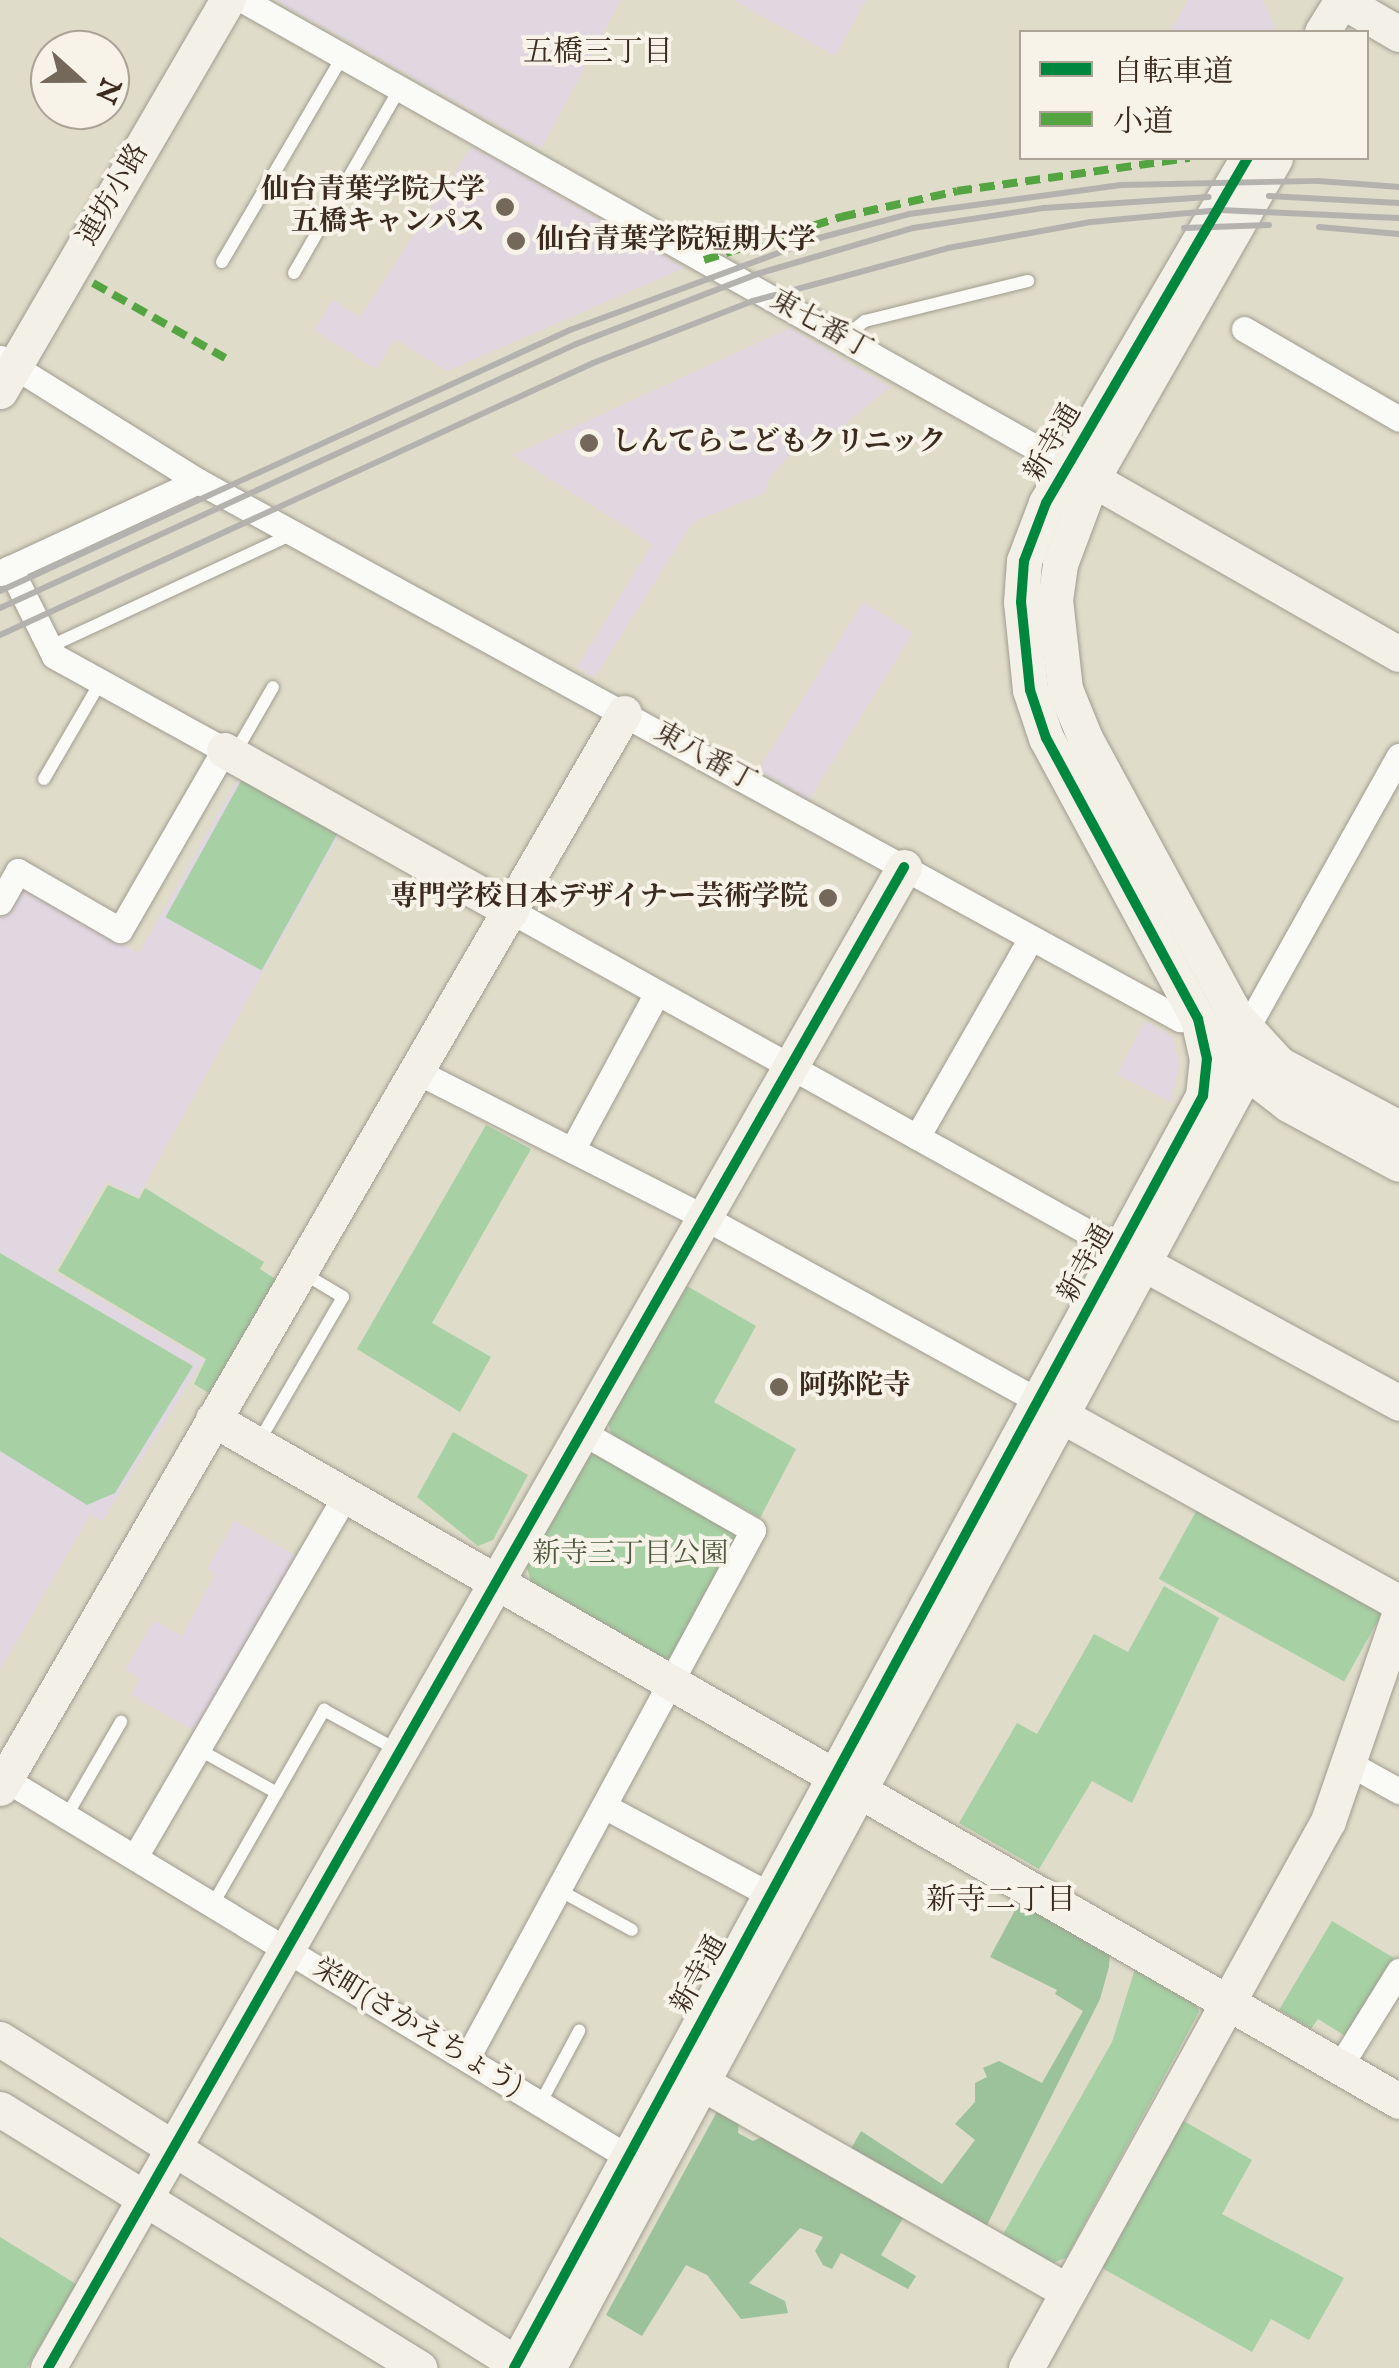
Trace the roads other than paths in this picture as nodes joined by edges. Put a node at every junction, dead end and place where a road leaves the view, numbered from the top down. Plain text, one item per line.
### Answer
1 (228, 0) edge
2 (243, 0) edge
3 (1349, 7) edge
4 (1324, 30) edge
5 (1399, 34) edge
6 (343, 56) junction
7 (400, 88) junction
8 (1247, 160) edge
9 (1274, 160) edge
10 (222, 262) dead end
11 (294, 273) dead end
12 (1028, 282) dead end
13 (1244, 329) dead end
14 (843, 338) junction
15 (5, 372) edge
16 (1399, 419) edge
17 (1079, 472) junction
18 (198, 481) junction
19 (296, 532) junction
20 (5, 570) edge
21 (49, 647) junction
22 (1399, 654) edge
23 (100, 681) junction
24 (273, 688) dead end
25 (624, 713) junction
26 (229, 753) junction
27 (1399, 756) edge
28 (44, 780) dead end
29 (904, 867) junction
30 (0, 902) edge
31 (511, 911) junction
32 (1031, 938) junction
33 (1168, 962) junction
34 (1116, 984) junction
35 (657, 993) junction
36 (1230, 1038) junction
37 (790, 1066) junction
38 (418, 1072) junction
39 (1288, 1104) junction
40 (1211, 1112) junction
41 (1399, 1128) edge
42 (917, 1137) junction
43 (572, 1150) junction
44 (1399, 1164) edge
45 (702, 1216) junction
46 (1133, 1258) junction
47 (300, 1272) junction
48 (1399, 1403) edge
49 (1050, 1410) junction
50 (213, 1420) junction
51 (580, 1431) junction
52 (256, 1445) junction
53 (346, 1495) junction
54 (495, 1580) junction
55 (1399, 1603) edge
56 (1399, 1615) edge
57 (670, 1683) junction
58 (121, 1722) dead end
59 (198, 1748) junction
60 (398, 1751) junction
61 (1352, 1765) junction
62 (2, 1781) edge
63 (849, 1784) junction
64 (1399, 1791) edge
65 (277, 1793) junction
66 (604, 1806) junction
67 (67, 1816) junction
68 (135, 1857) junction
69 (558, 1890) junction
70 (770, 1895) junction
71 (213, 1904) junction
72 (632, 1930) dead end
73 (286, 1949) junction
74 (1399, 1971) edge
75 (1228, 2002) junction
76 (579, 2031) dead end
77 (0, 2040) edge
78 (468, 2056) junction
79 (1340, 2066) junction
80 (689, 2075) junction
81 (1399, 2101) edge
82 (540, 2102) junction
83 (0, 2109) edge
84 (174, 2146) junction
85 (641, 2165) junction
86 (143, 2199) junction
87 (1068, 2292) junction
88 (525, 2367) edge
89 (48, 2368) edge
90 (420, 2368) edge
91 (1026, 2368) edge

1 - 15 street, 連坊小路
2 - 6 street, 東七番丁
3 - 4 street
3 - 5 street
6 - 7 street, 東七番丁
6 - 10 lane
7 - 11 lane
7 - 14 street, 東七番丁
8 - 17 street, 新寺通
9 - 17 street, 新寺通
12 - 14 lane
13 - 16 street
14 - 17 street, 東七番丁
15 - 18 street, 東八番丁
17 - 22 street, 東七番丁
17 - 33 street, 新寺通
17 - 36 street, 新寺通
18 - 19 street, 東八番丁
18 - 20 street
19 - 21 lane
19 - 25 street, 東八番丁
20 - 21 street
21 - 23 street
23 - 26 street
23 - 28 lane
24 - 26 lane
25 - 29 street, 東八番丁
25 - 31 street
26 - 30 street
26 - 31 street
27 - 36 street
29 - 32 street, 東八番丁
29 - 37 street
31 - 35 street
31 - 38 street
32 - 34 street, 東八番丁
32 - 42 street
33 - 34 street
33 - 36 street, 新寺通
34 - 36 street, 東八番丁
35 - 37 street
35 - 43 street
36 - 39 street, 東八番丁
36 - 40 street, 新寺通
36 - 40 street, 新寺通
36 - 41 street, 東八番丁
37 - 42 street
37 - 45 street
38 - 43 street
38 - 47 street
39 - 40 street
39 - 44 street, 東八番丁
40 - 46 street, 新寺通
42 - 46 street
43 - 45 street
45 - 49 street
45 - 51 street
46 - 48 street
46 - 49 street, 新寺通
47 - 50 street
47 - 52 lane
49 - 55 street
49 - 63 street, 新寺通
50 - 52 street
50 - 62 street
51 - 54 street
51 - 57 street
52 - 53 street
53 - 54 street
53 - 59 street
54 - 57 street
54 - 60 street
56 - 61 street
57 - 63 street
57 - 66 street
58 - 67 lane
59 - 65 lane
59 - 68 street
60 - 65 lane
60 - 73 street
61 - 64 street
61 - 75 street
62 - 67 street, 栄町(さかえちょう)
63 - 70 street, 新寺通
63 - 75 street
63 - 80 street, 新寺通
65 - 71 lane
66 - 69 street
66 - 70 street
67 - 68 street, 栄町(さかえちょう)
68 - 71 street, 栄町(さかえちょう)
69 - 72 lane
69 - 78 street
70 - 80 street, 新寺通
71 - 73 street, 栄町(さかえちょう)
73 - 78 street, 栄町(さかえちょう)
73 - 84 street
74 - 79 street
75 - 79 street
75 - 87 street
76 - 82 lane
77 - 84 street
78 - 82 street, 栄町(さかえちょう)
79 - 81 street
80 - 85 street, 新寺通
80 - 87 street
82 - 85 street, 栄町(さかえちょう)
83 - 86 street
84 - 86 street
84 - 88 street
85 - 88 street, 新寺通
86 - 89 street
86 - 90 street
87 - 91 street

